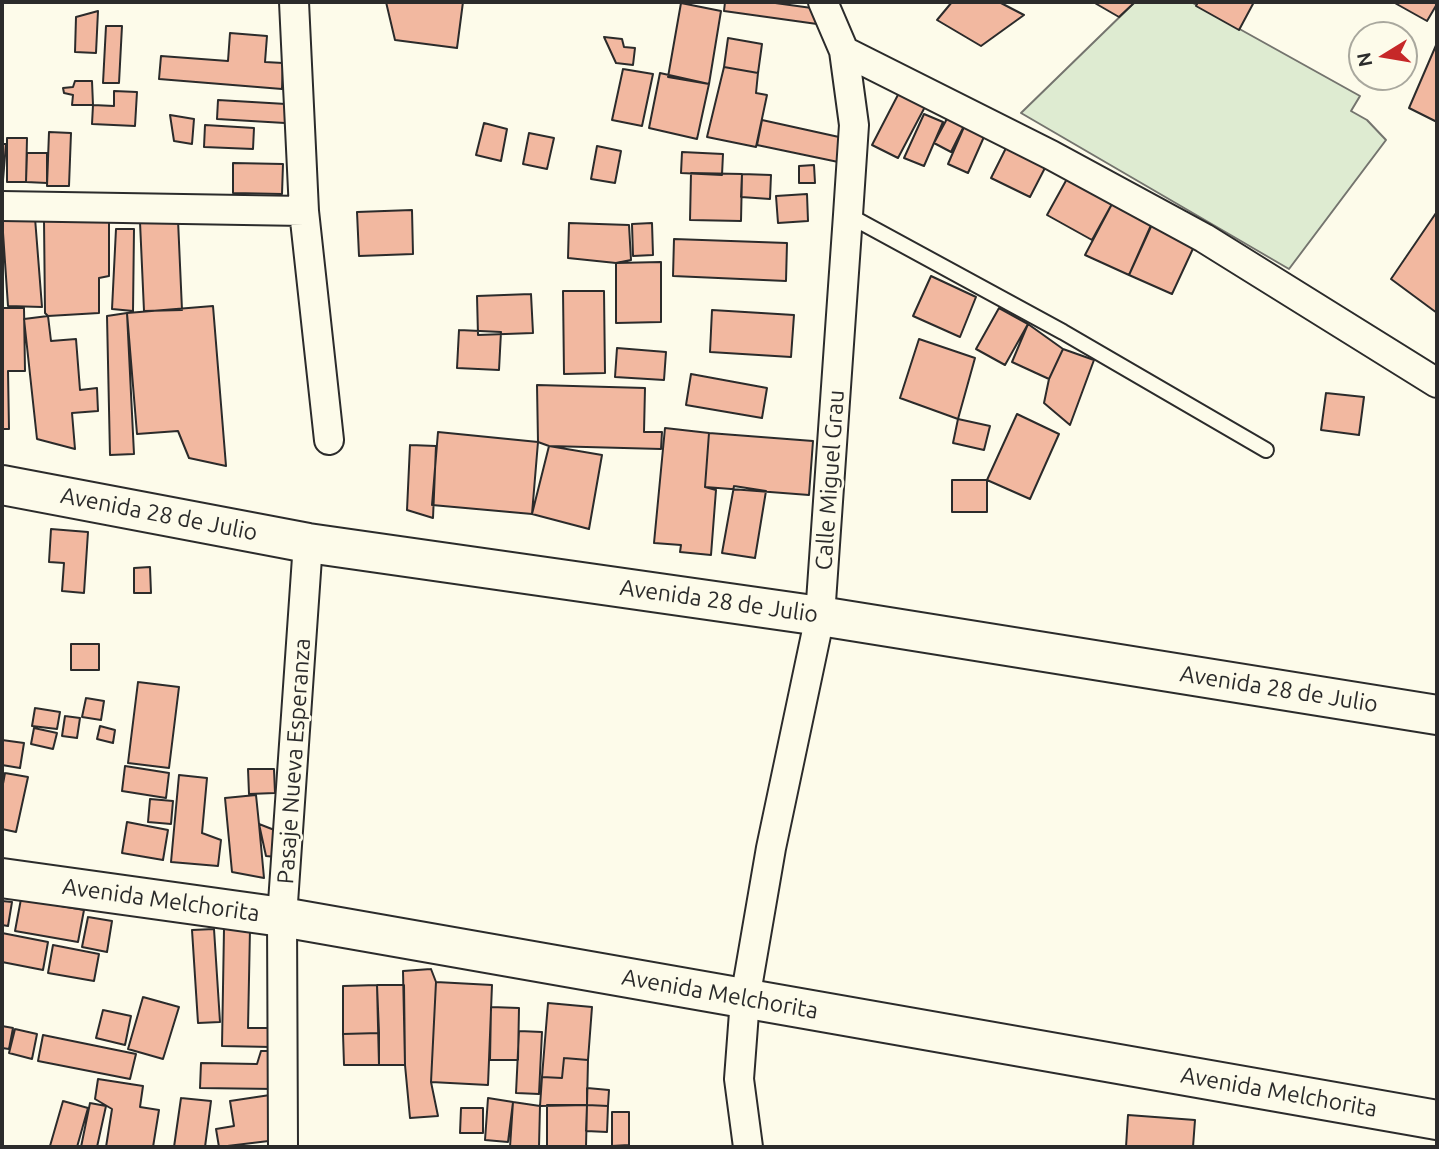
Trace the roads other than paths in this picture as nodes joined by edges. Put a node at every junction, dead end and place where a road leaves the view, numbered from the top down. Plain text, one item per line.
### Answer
1 (294, 2) edge
2 (823, 2) edge
3 (845, 51) junction
4 (2, 206) edge
5 (304, 211) junction
6 (848, 215) junction
7 (1437, 383) edge
8 (329, 440) dead end
9 (1266, 450) dead end
10 (2, 485) edge
11 (308, 543) junction
12 (820, 616) junction
13 (1437, 715) edge
14 (2, 878) edge
15 (282, 917) junction
16 (744, 999) junction
17 (1437, 1120) edge
18 (284, 1147) edge
19 (748, 1147) edge

1 - 5 street
2 - 3 street, Calle Miguel Grau
3 - 6 street, Calle Miguel Grau
3 - 7 street
4 - 5 street
5 - 8 street
6 - 9 lane
6 - 12 street, Calle Miguel Grau
10 - 11 main road, Avenida 28 de Julio
11 - 12 main road, Avenida 28 de Julio
11 - 15 street, Pasaje Nueva Esperanza
12 - 13 main road, Avenida 28 de Julio
12 - 16 street, Calle Miguel Grau
14 - 15 main road, Avenida Melchorita
15 - 16 main road, Avenida Melchorita
15 - 18 street, Pasaje Nueva Esperanza
16 - 17 main road, Avenida Melchorita
16 - 19 street, Calle Miguel Grau

